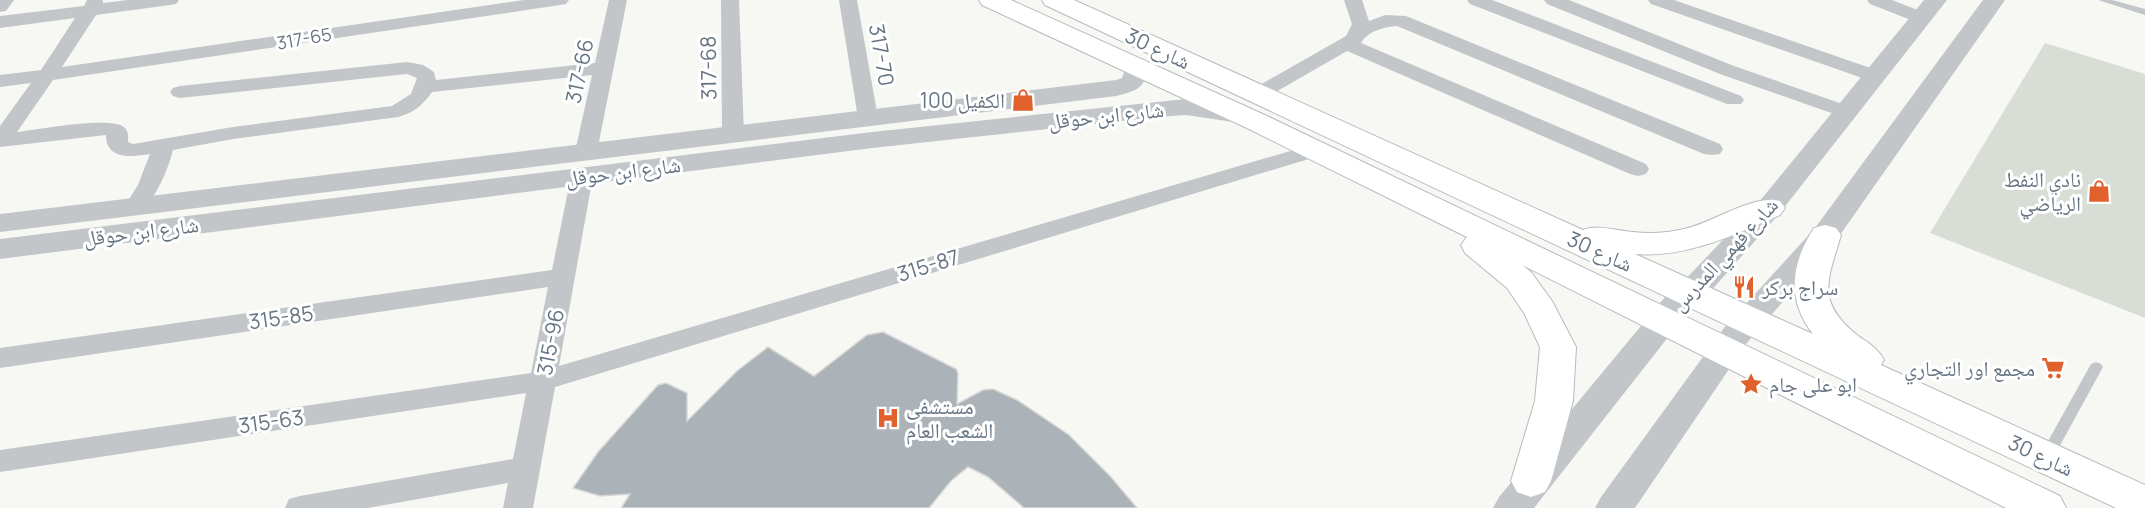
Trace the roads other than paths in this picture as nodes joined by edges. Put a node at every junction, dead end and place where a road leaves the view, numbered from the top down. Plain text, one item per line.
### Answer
1 (5, 0) edge
2 (170, 0) edge
3 (560, 0) edge
4 (618, 0) edge
5 (730, 0) edge
6 (848, 0) edge
7 (991, 0) edge
8 (1054, 0) edge
9 (1353, 0) edge
10 (1476, 0) edge
11 (1553, 0) edge
12 (1657, 0) edge
13 (1876, 0) edge
14 (1994, 0) edge
15 (2102, 0) edge
16 (1680, 3) edge
17 (92, 5) edge
18 (0, 7) edge
19 (1929, 9) edge
20 (2145, 12) edge
21 (0, 22) edge
22 (1353, 38) junction
23 (1137, 65) junction
24 (605, 68) junction
25 (1727, 70) junction
26 (47, 75) junction
27 (1875, 76) junction
28 (0, 81) edge
29 (425, 87) junction
30 (1705, 89) junction
31 (180, 92) dead end
32 (1734, 100) dead end
33 (1253, 105) junction
34 (1847, 112) junction
35 (868, 118) junction
36 (733, 134) junction
37 (1, 141) edge
38 (163, 145) junction
39 (1712, 149) dead end
40 (1314, 150) junction
41 (584, 164) junction
42 (1351, 168) junction
43 (1638, 169) dead end
44 (1407, 196) junction
45 (1494, 204) junction
46 (135, 207) junction
47 (1769, 208) junction
48 (69, 215) junction
49 (0, 223) edge
50 (1826, 235) junction
51 (50, 243) junction
52 (0, 249) edge
53 (562, 277) junction
54 (1676, 307) junction
55 (1736, 336) junction
56 (0, 358) edge
57 (2096, 367) dead end
58 (542, 381) junction
59 (1952, 413) junction
60 (2046, 457) junction
61 (0, 461) edge
62 (525, 468) junction
63 (1522, 495) edge
64 (351, 503) edge
65 (2145, 503) edge
66 (2026, 504) edge
67 (300, 508) edge
68 (518, 508) edge
69 (1614, 508) edge
70 (2129, 508) edge

1 - 18 street
2 - 17 street
3 - 26 street, 317-65
4 - 24 street, 317-66
5 - 36 street, 317-68
6 - 35 street, 317-70
7 - 23 main road, شارع 30
8 - 33 main road, شارع 30
9 - 22 street
10 - 30 street
11 - 25 street
12 - 16 street
13 - 19 street
14 - 50 street
15 - 20 lane
16 - 27 street
17 - 21 street
17 - 26 street
19 - 27 street, شارع فهمي المدرس
22 - 33 street
22 - 39 street
22 - 43 street
23 - 33 main road, شارع 30
23 - 35 street, شارع ابن حوقل
24 - 29 street
24 - 41 street, 317-66
25 - 30 street
25 - 34 street
26 - 28 street, 317-65
26 - 37 street
27 - 34 street, شارع فهمي المدرس
29 - 31 street
29 - 38 street
30 - 32 street
33 - 40 main road, شارع 30
33 - 41 street, شارع ابن حوقل
33 - 45 main road, شارع 30
34 - 47 street, شارع فهمي المدرس
35 - 36 street, شارع ابن حوقل
36 - 41 street, شارع ابن حوقل
37 - 38 street
38 - 46 street
40 - 42 main road, شارع 30
40 - 58 street, 315-87
41 - 46 street, شارع ابن حوقل
41 - 51 street, شارع ابن حوقل
41 - 53 street, 315-96
42 - 44 main road, شارع 30
42 - 54 main road
44 - 54 main road, شارع 30
44 - 63 main road
45 - 47 main road
45 - 54 main road, شارع 30
46 - 48 street, شارع ابن حوقل
47 - 54 street, شارع فهمي المدرس
48 - 49 street, شارع ابن حوقل
48 - 51 street
50 - 55 street
50 - 59 main road
51 - 52 street, شارع ابن حوقل
53 - 56 street, 315-85
53 - 58 street, 315-96
54 - 55 main road, شارع 30
54 - 63 street, شارع فهمي المدرس
55 - 59 main road, شارع 30
55 - 66 main road, شارع 30
55 - 69 street
55 - 70 main road
57 - 60 lane
58 - 61 street, 315-63
58 - 62 street, 315-96
59 - 60 main road, شارع 30
60 - 65 main road, شارع 30
62 - 64 street
62 - 68 street, 315-96
64 - 67 street

